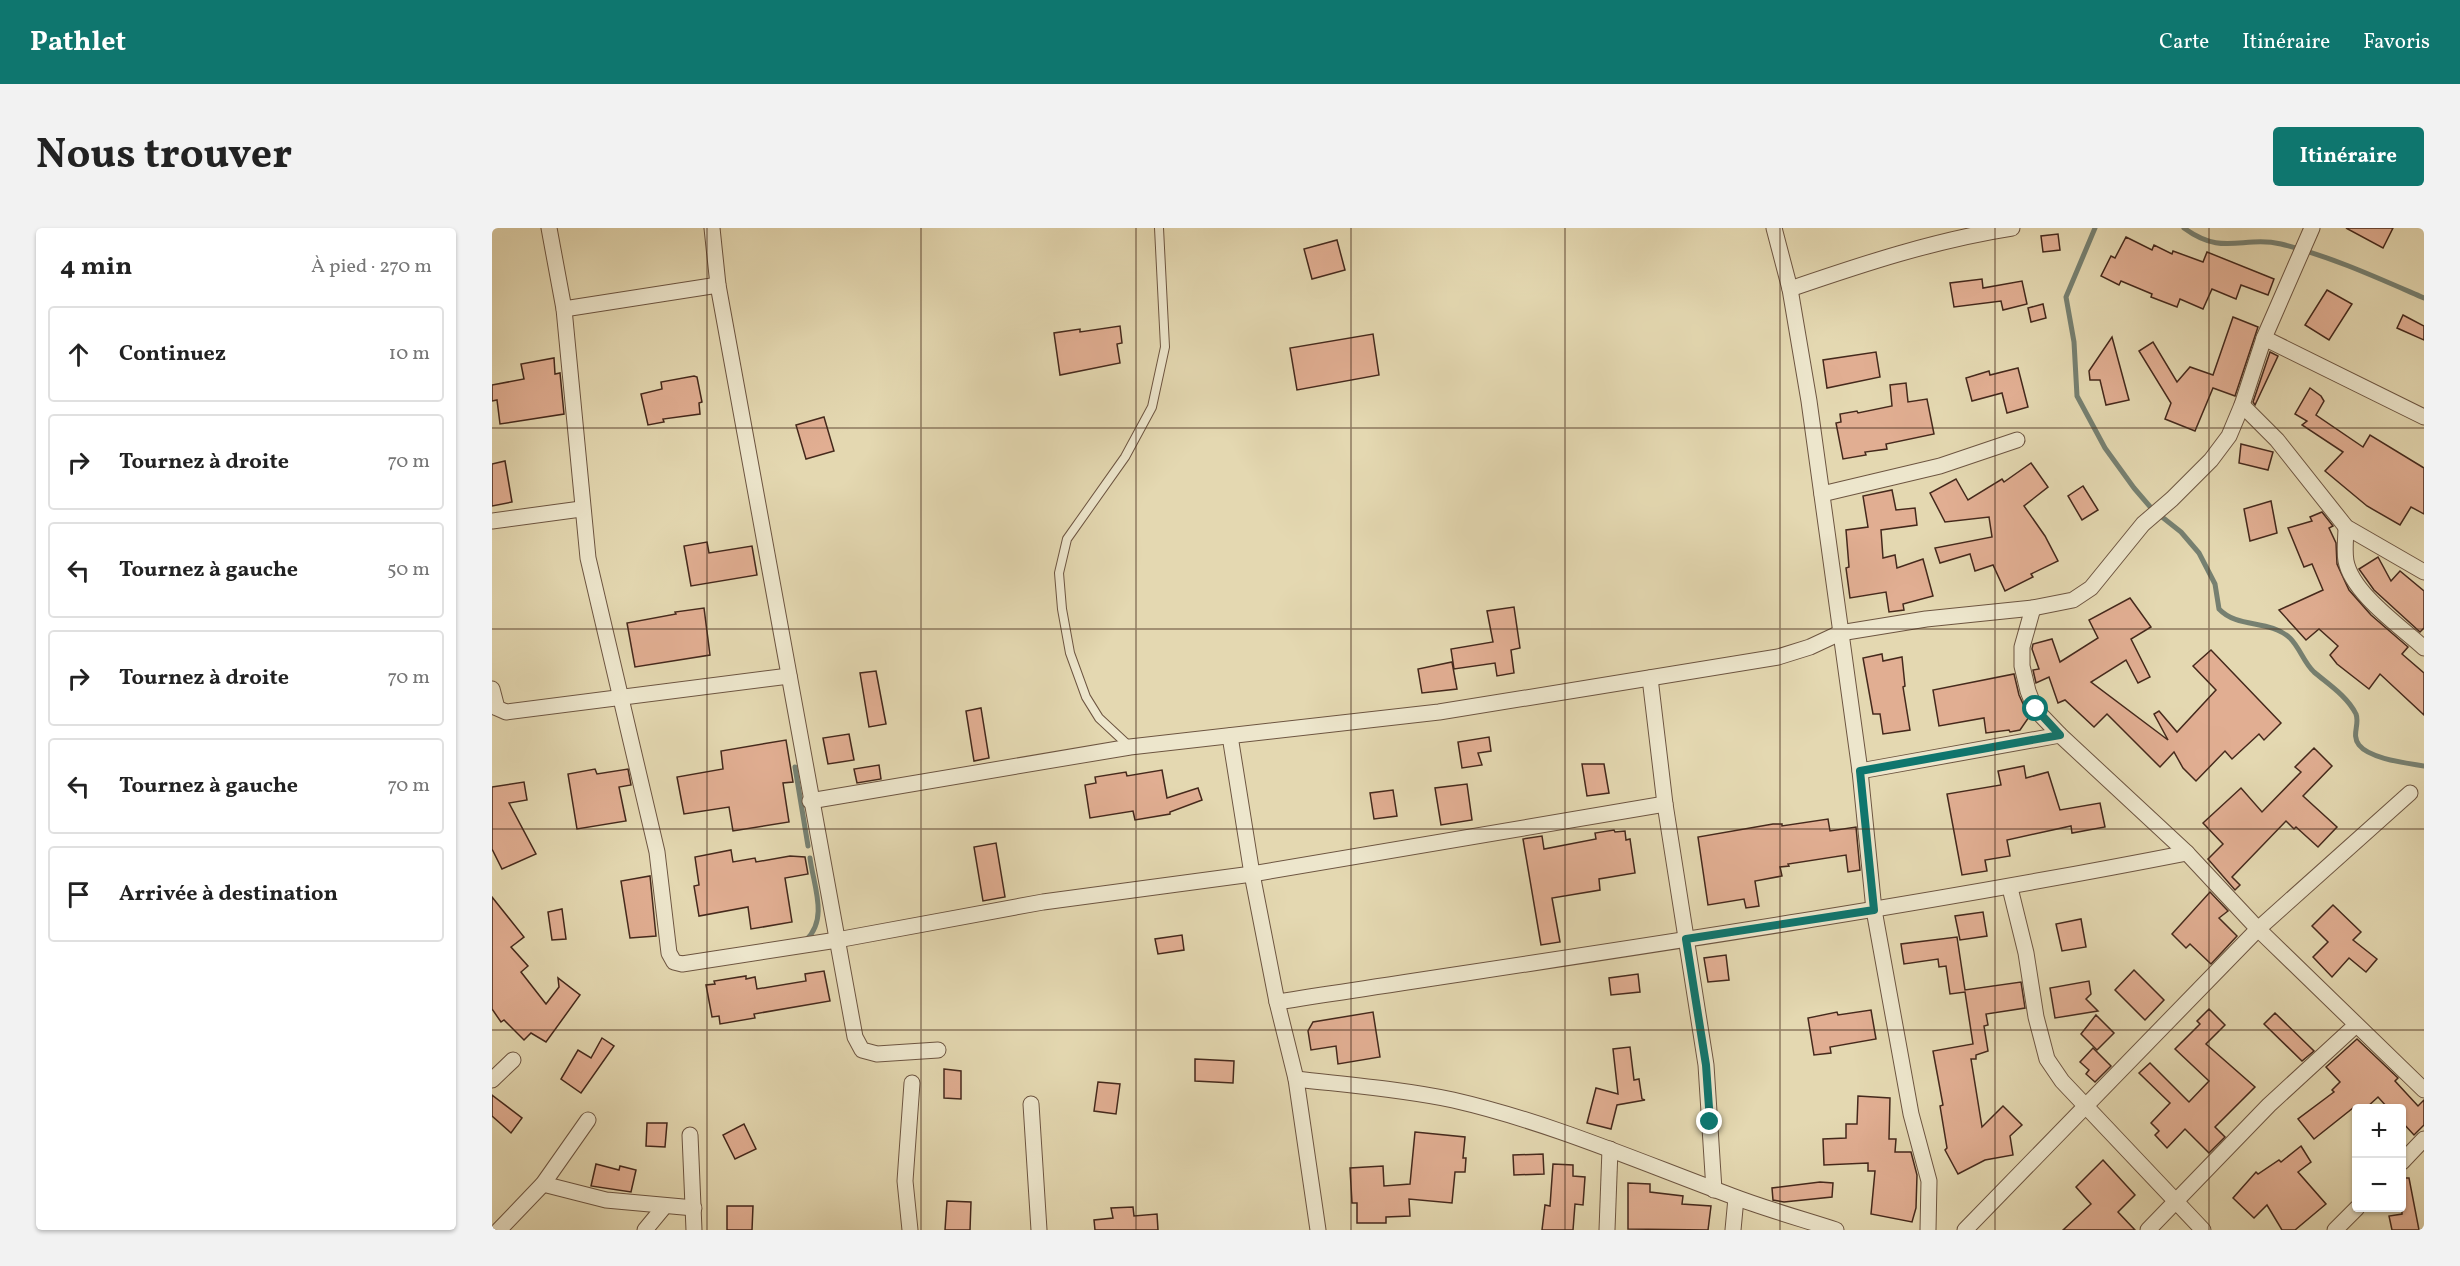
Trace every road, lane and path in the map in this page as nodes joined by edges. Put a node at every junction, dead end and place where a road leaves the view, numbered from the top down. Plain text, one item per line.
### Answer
1 (549, 228) edge
2 (712, 228) edge
3 (1159, 228) edge
4 (1774, 228) edge
5 (2012, 228) edge
6 (2312, 228) edge
7 (718, 285) junction
8 (1790, 289) junction
9 (564, 309) junction
10 (2264, 338) junction
11 (2242, 405) junction
12 (2424, 417) edge
13 (2017, 440) dead end
14 (1821, 494) junction
15 (581, 509) junction
16 (492, 521) edge
17 (2346, 527) junction
18 (2424, 572) edge
19 (2033, 608) junction
20 (1840, 633) junction
21 (2424, 648) edge
22 (789, 676) junction
23 (1650, 678) junction
24 (492, 689) edge
25 (621, 696) junction
26 (2060, 735) junction
27 (1230, 736) junction
28 (1130, 747) junction
29 (1860, 771) junction
30 (2410, 793) dead end
31 (810, 801) junction
32 (1665, 804) junction
33 (2187, 853) junction
34 (1252, 874) junction
35 (2010, 888) junction
36 (1874, 910) junction
37 (2258, 929) junction
38 (1686, 939) junction
39 (837, 940) junction
40 (1277, 1002) junction
41 (2356, 1025) junction
42 (938, 1050) dead end
43 (513, 1060) dead end
44 (1296, 1079) junction
45 (492, 1080) edge
46 (912, 1083) dead end
47 (2424, 1090) edge
48 (1031, 1104) dead end
49 (2087, 1106) junction
50 (588, 1120) dead end
51 (690, 1135) dead end
52 (2424, 1139) edge
53 (1610, 1149) junction
54 (2406, 1158) edge
55 (543, 1184) junction
56 (1714, 1190) junction
57 (1736, 1198) junction
58 (2176, 1202) junction
59 (664, 1207) junction
60 (693, 1208) junction
61 (2353, 1212) edge
62 (499, 1230) edge
63 (645, 1230) edge
64 (694, 1230) edge
65 (910, 1230) edge
66 (1039, 1230) edge
67 (1318, 1230) edge
68 (1607, 1230) edge
69 (1733, 1230) edge
70 (1836, 1230) edge
71 (1928, 1230) edge
72 (1965, 1230) edge
73 (2148, 1230) edge
74 (2203, 1230) edge
75 (2335, 1230) edge

1 - 9 street
2 - 7 street
3 - 28 lane
4 - 8 street
5 - 8 street
6 - 10 street
7 - 9 street
7 - 22 street
8 - 14 street
9 - 15 street
10 - 11 street
10 - 12 street
11 - 17 street
11 - 19 street
13 - 14 street
14 - 20 street
15 - 16 street
15 - 25 street
17 - 18 street
17 - 21 street
19 - 20 street
19 - 26 street
20 - 23 street
20 - 29 street
22 - 25 street
22 - 31 street
23 - 27 street
23 - 32 street
24 - 25 street
25 - 39 street
26 - 29 street
26 - 33 street
27 - 28 street
27 - 34 street
28 - 31 street
29 - 36 street
30 - 37 street
31 - 39 street
32 - 34 street
32 - 38 street
33 - 35 street
33 - 37 street
34 - 39 street
34 - 40 street
35 - 36 street
35 - 49 street
36 - 38 street
36 - 71 street
37 - 41 street
37 - 49 street
38 - 40 street
38 - 56 street
39 - 42 street
40 - 44 street
41 - 47 street
41 - 58 street
43 - 45 street
44 - 53 street
44 - 67 street
46 - 65 street
48 - 66 street
49 - 58 street
49 - 72 street
50 - 55 street
51 - 60 street
52 - 54 street
53 - 56 street
53 - 68 street
55 - 59 street
55 - 62 street
56 - 57 street
57 - 69 street
57 - 70 street
58 - 73 street
58 - 74 street
59 - 60 street
59 - 63 street
60 - 64 street
61 - 75 street

